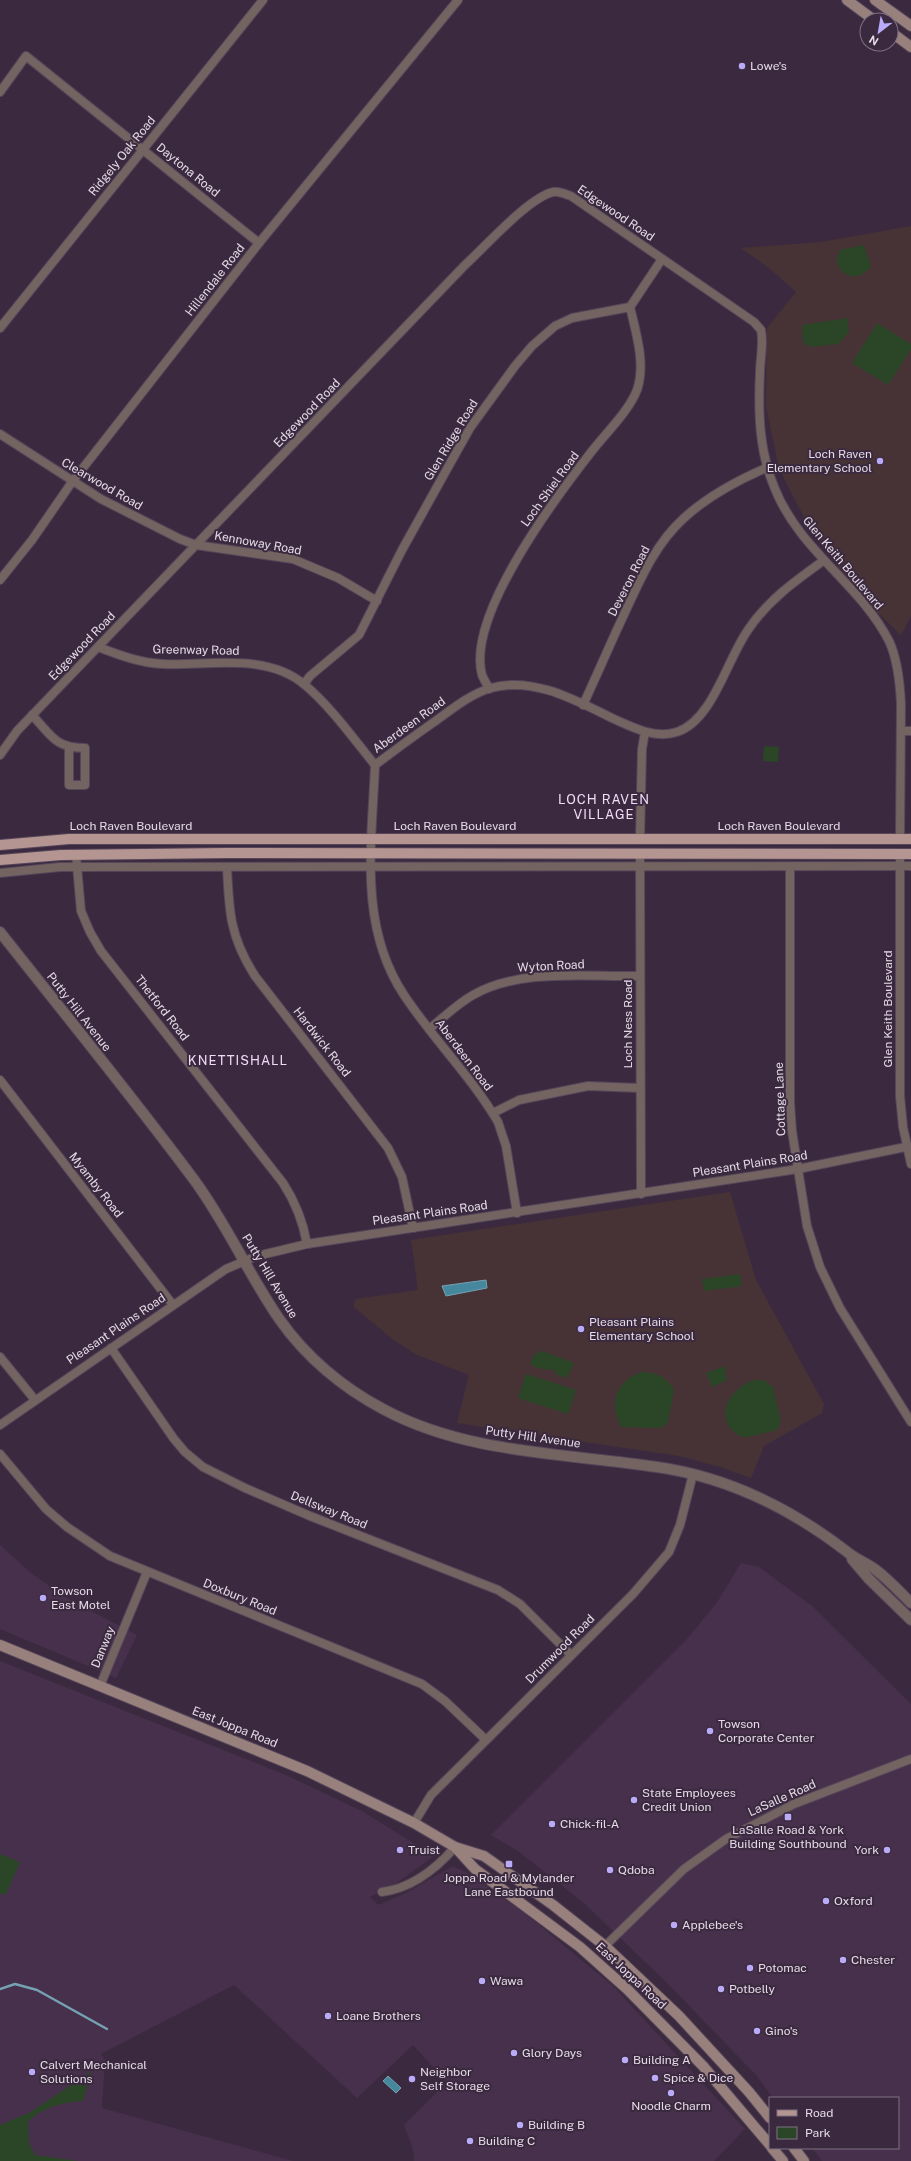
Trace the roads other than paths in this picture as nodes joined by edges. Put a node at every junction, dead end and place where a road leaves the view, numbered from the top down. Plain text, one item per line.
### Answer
1 (263, 0) edge
2 (458, 0) edge
3 (847, 0) edge
4 (875, 0) edge
5 (863, 12) edge
6 (911, 26) edge
7 (899, 38) edge
8 (911, 47) edge
9 (0, 92) edge
10 (143, 150) junction
11 (259, 243) junction
12 (662, 259) junction
13 (630, 307) junction
14 (0, 328) edge
15 (0, 434) edge
16 (766, 468) junction
17 (72, 482) junction
18 (196, 545) junction
19 (823, 561) junction
20 (0, 580) edge
21 (377, 601) junction
22 (98, 647) junction
23 (304, 684) junction
24 (489, 689) junction
25 (583, 704) junction
26 (32, 715) junction
27 (901, 731) junction
28 (911, 731) edge
29 (645, 732) junction
30 (69, 748) junction
31 (0, 755) edge
32 (375, 765) junction
33 (372, 839) junction
34 (640, 839) junction
35 (900, 839) junction
36 (911, 839) edge
37 (0, 845) edge
38 (371, 854) junction
39 (640, 854) junction
40 (900, 854) junction
41 (911, 854) edge
42 (76, 855) junction
43 (0, 860) edge
44 (371, 866) junction
45 (900, 866) junction
46 (911, 866) edge
47 (76, 867) junction
48 (227, 867) junction
49 (640, 867) junction
50 (790, 867) junction
51 (0, 873) edge
52 (0, 932) edge
53 (640, 976) junction
54 (429, 1029) junction
55 (0, 1080) edge
56 (640, 1088) junction
57 (493, 1113) junction
58 (909, 1147) edge
59 (911, 1164) edge
60 (798, 1169) junction
61 (641, 1194) junction
62 (517, 1213) junction
63 (413, 1228) junction
64 (307, 1244) junction
65 (244, 1260) junction
66 (173, 1305) junction
67 (111, 1348) junction
68 (0, 1357) edge
69 (35, 1400) junction
70 (911, 1422) edge
71 (0, 1425) edge
72 (0, 1454) edge
73 (693, 1474) junction
74 (849, 1554) junction
75 (147, 1572) junction
76 (911, 1603) edge
77 (911, 1620) edge
78 (0, 1645) edge
79 (571, 1656) junction
80 (100, 1686) junction
81 (486, 1740) junction
82 (911, 1759) edge
83 (414, 1823) junction
84 (455, 1847) junction
85 (382, 1892) dead end
86 (604, 1946) junction
87 (592, 1957) junction
88 (749, 2092) junction
89 (736, 2103) junction
90 (769, 2117) edge
91 (769, 2144) edge
92 (773, 2149) edge
93 (795, 2149) edge
94 (779, 2160) edge
95 (804, 2161) edge

1 - 10 street, Ridgely Oak Road
2 - 11 street, Hillendale Road
3 - 5 main road
4 - 6 main road
7 - 8 main road
9 - 10 street, Daytona Road
10 - 11 street, Daytona Road
10 - 14 street, Ridgely Oak Road
11 - 17 street, Hillendale Road
12 - 13 street
12 - 16 street, Glen Keith Boulevard
12 - 18 street, Edgewood Road
13 - 21 street, Glen Ridge Road
13 - 24 street, Loch Shiel Road
15 - 17 street, Clearwood Road
16 - 19 street, Glen Keith Boulevard
16 - 25 street, Deveron Road
17 - 18 street, Clearwood Road
17 - 20 street, Hillendale Road
18 - 21 street, Kennoway Road
18 - 22 street, Edgewood Road
19 - 27 street, Glen Keith Boulevard
19 - 29 street, Aberdeen Road
21 - 23 street, Glen Ridge Road
22 - 23 street, Greenway Road
22 - 26 street, Edgewood Road
23 - 32 street, Greenway Road
24 - 25 street, Aberdeen Road
24 - 32 street, Aberdeen Road
25 - 29 street, Aberdeen Road
26 - 30 street
26 - 31 street, Edgewood Road
27 - 28 street
27 - 35 street, Glen Keith Boulevard
29 - 34 street
30 - 30 street
32 - 33 street, Aberdeen Road
33 - 34 main road, Loch Raven Boulevard
33 - 37 main road, Loch Raven Boulevard
33 - 38 street, Aberdeen Road
34 - 35 main road, Loch Raven Boulevard
34 - 39 main road
35 - 36 main road, Loch Raven Boulevard
35 - 40 main road
38 - 39 main road
38 - 42 main road
38 - 44 street, Aberdeen Road
39 - 40 main road
39 - 49 street, Loch Ness Road
40 - 41 main road
40 - 45 street, Glen Keith Boulevard
42 - 43 main road
42 - 47 street, Thetford Road
44 - 48 street
44 - 49 street
44 - 54 street, Aberdeen Road
45 - 46 street
45 - 50 street
45 - 58 street, Glen Keith Boulevard
47 - 48 street
47 - 51 street
47 - 64 street, Thetford Road
48 - 63 street, Hardwick Road
49 - 50 street
49 - 53 street, Loch Ness Road
50 - 60 street, Cottage Lane
52 - 65 street, Putty Hill Avenue
53 - 54 street, Wyton Road
53 - 56 street, Loch Ness Road
54 - 57 street, Aberdeen Road
55 - 66 street, Myamby Road
56 - 57 street
56 - 61 street, Loch Ness Road
57 - 62 street, Aberdeen Road
58 - 59 street, Glen Keith Boulevard
58 - 60 street, Pleasant Plains Road
60 - 61 street, Pleasant Plains Road
60 - 70 street, Cottage Lane
61 - 62 street, Pleasant Plains Road
62 - 63 street, Pleasant Plains Road
63 - 64 street, Pleasant Plains Road
64 - 65 street, Pleasant Plains Road
65 - 66 street, Pleasant Plains Road
65 - 73 street, Putty Hill Avenue
66 - 67 street, Pleasant Plains Road
67 - 69 street, Pleasant Plains Road
67 - 79 street, Dellsway Road
68 - 69 street
69 - 71 street, Pleasant Plains Road
72 - 75 street, Doxbury Road
73 - 74 street, Putty Hill Avenue
73 - 79 street, Drumwood Road
74 - 76 street, Putty Hill Avenue
74 - 77 street, Putty Hill Avenue
75 - 80 street, Danway
75 - 81 street, Doxbury Road
78 - 80 main road, East Joppa Road
79 - 81 street, Drumwood Road
80 - 83 main road, East Joppa Road
81 - 83 street, Drumwood Road
82 - 86 street, LaSalle Road
83 - 84 main road, East Joppa Road
84 - 85 street
84 - 86 main road, East Joppa Road
84 - 87 main road, East Joppa Road
86 - 87 main road
86 - 88 main road, East Joppa Road
87 - 89 main road, East Joppa Road
88 - 89 main road
88 - 90 main road, East Joppa Road
89 - 91 main road, East Joppa Road
92 - 94 main road
93 - 95 main road

